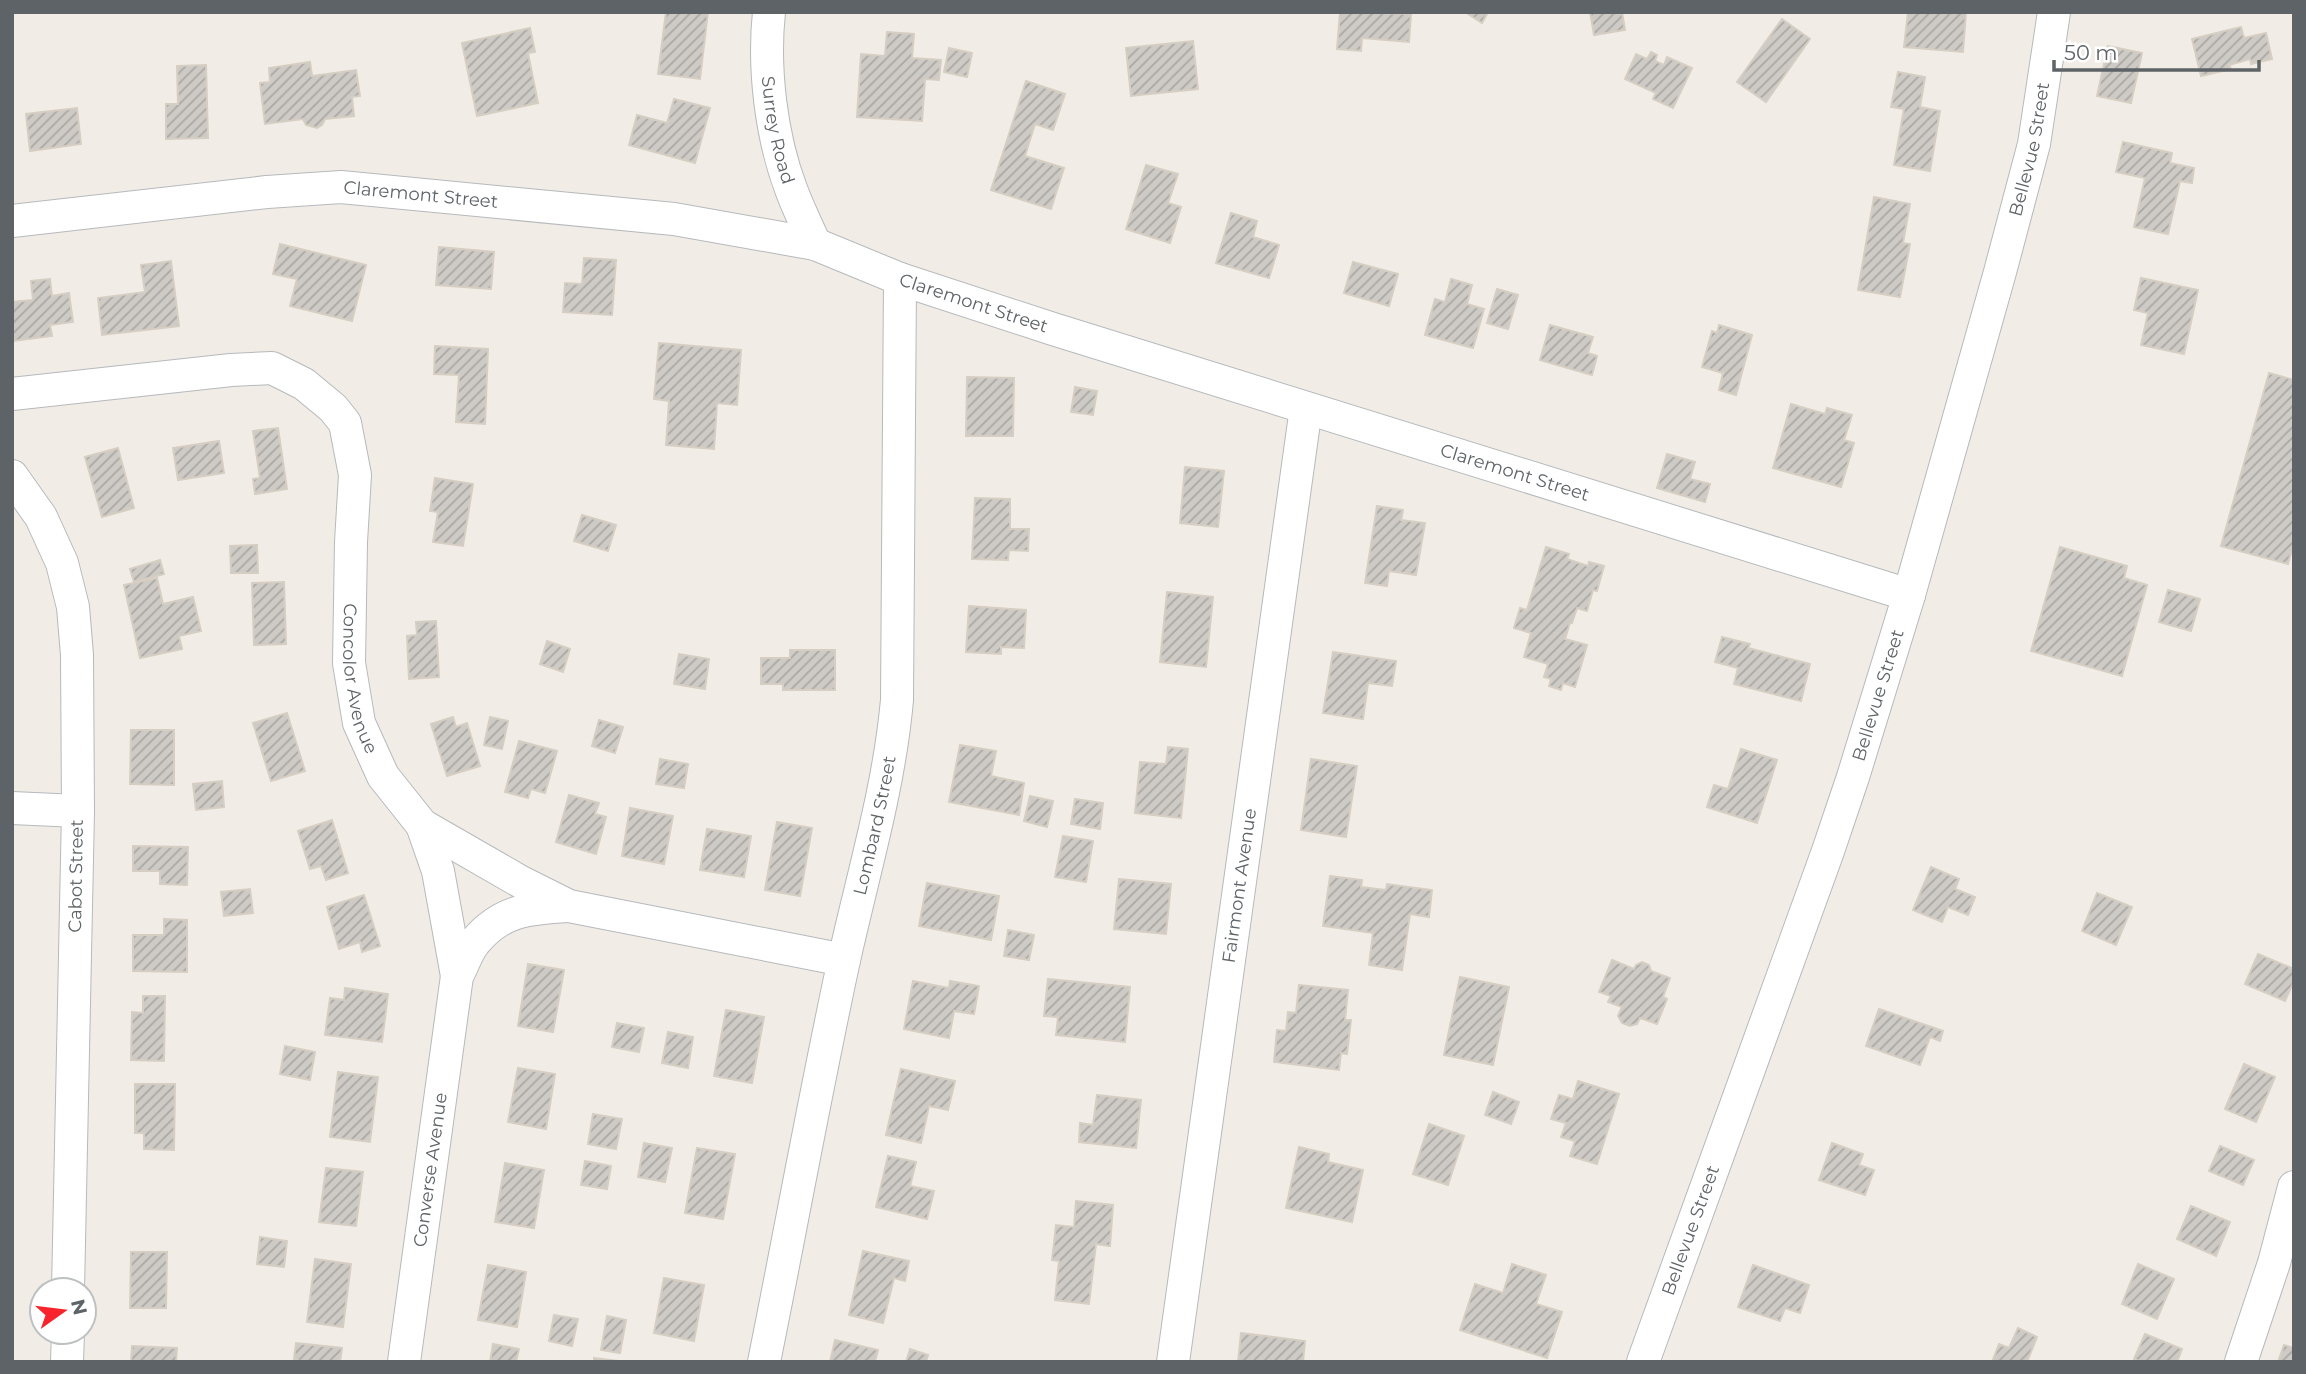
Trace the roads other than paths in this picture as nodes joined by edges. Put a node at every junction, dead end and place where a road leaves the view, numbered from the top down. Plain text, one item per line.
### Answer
1 (769, 12) edge
2 (2054, 12) edge
3 (12, 222) edge
4 (815, 244) junction
5 (900, 279) junction
6 (12, 394) edge
7 (1306, 408) junction
8 (12, 476) edge
9 (1909, 595) junction
10 (12, 808) edge
11 (78, 811) junction
12 (422, 825) junction
13 (569, 906) junction
14 (844, 960) junction
15 (457, 976) junction
16 (2294, 1187) edge
17 (68, 1276) edge
18 (404, 1362) edge
19 (764, 1362) edge
20 (1173, 1362) edge
21 (1643, 1362) edge
22 (2241, 1362) edge

1 - 4 street, Surrey Road
2 - 9 street, Bellevue Street
3 - 4 street, Claremont Street
4 - 5 street, Claremont Street
5 - 7 street, Claremont Street
5 - 14 street, Lombard Street
6 - 12 street, Concolor Avenue
7 - 9 street, Claremont Street
7 - 20 street, Fairmont Avenue
8 - 11 street, Cabot Street
9 - 21 street, Bellevue Street
10 - 11 street
11 - 17 street, Cabot Street
12 - 13 street, Concolor Avenue
12 - 15 street, Converse Avenue
13 - 14 street, Concolor Avenue
13 - 15 street, Converse Avenue
14 - 19 street, Lombard Street
15 - 18 street, Converse Avenue
16 - 22 street

